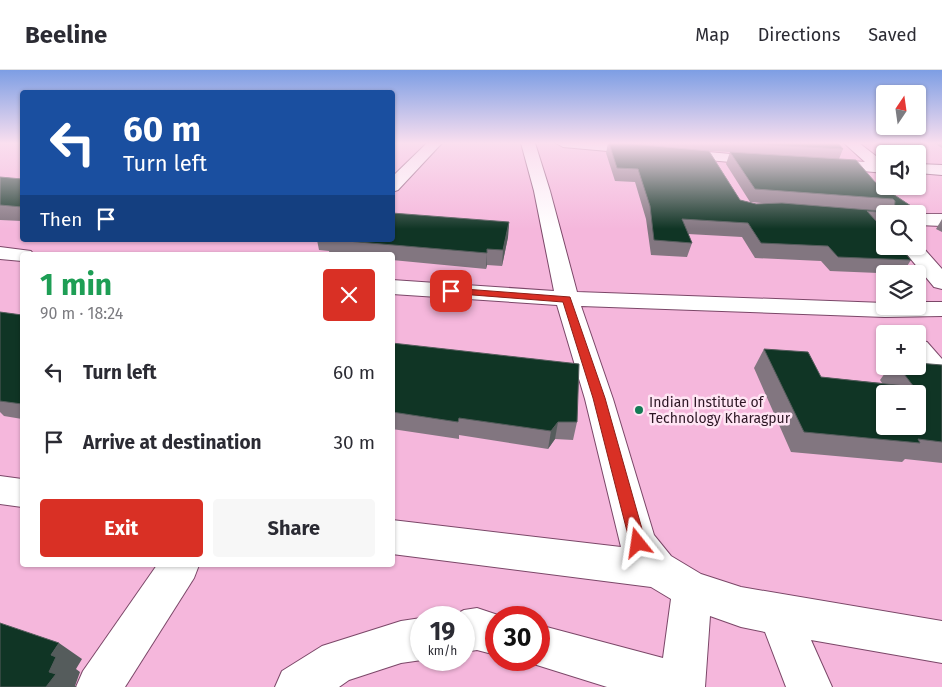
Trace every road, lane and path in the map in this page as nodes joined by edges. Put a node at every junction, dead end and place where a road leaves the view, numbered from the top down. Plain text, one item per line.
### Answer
1 (407, 172) edge
2 (536, 172) edge
3 (395, 184) edge
4 (851, 217) edge
5 (926, 220) edge
6 (942, 220) edge
7 (876, 221) edge
8 (0, 253) edge
9 (20, 255) edge
10 (918, 255) edge
11 (942, 282) edge
12 (395, 287) edge
13 (567, 299) junction
14 (926, 309) edge
15 (942, 309) edge
16 (876, 310) edge
17 (889, 315) edge
18 (898, 325) edge
19 (926, 357) edge
20 (942, 376) edge
21 (0, 490) edge
22 (20, 493) edge
23 (395, 537) edge
24 (179, 567) edge
25 (657, 569) junction
26 (692, 590) junction
27 (778, 613) junction
28 (410, 641) edge
29 (942, 642) edge
30 (550, 649) edge
31 (682, 686) edge
32 (99, 687) edge
33 (298, 687) edge
34 (809, 687) edge

1 - 3 street
2 - 13 street
4 - 7 street
5 - 6 street
8 - 9 street
10 - 11 street
12 - 13 street
13 - 16 street
13 - 25 street
14 - 15 street
17 - 18 street
19 - 20 street
21 - 22 street
23 - 25 street
24 - 32 street
25 - 26 street
26 - 27 street
26 - 31 street
27 - 29 street
27 - 34 street
28 - 33 street
30 - 31 street

